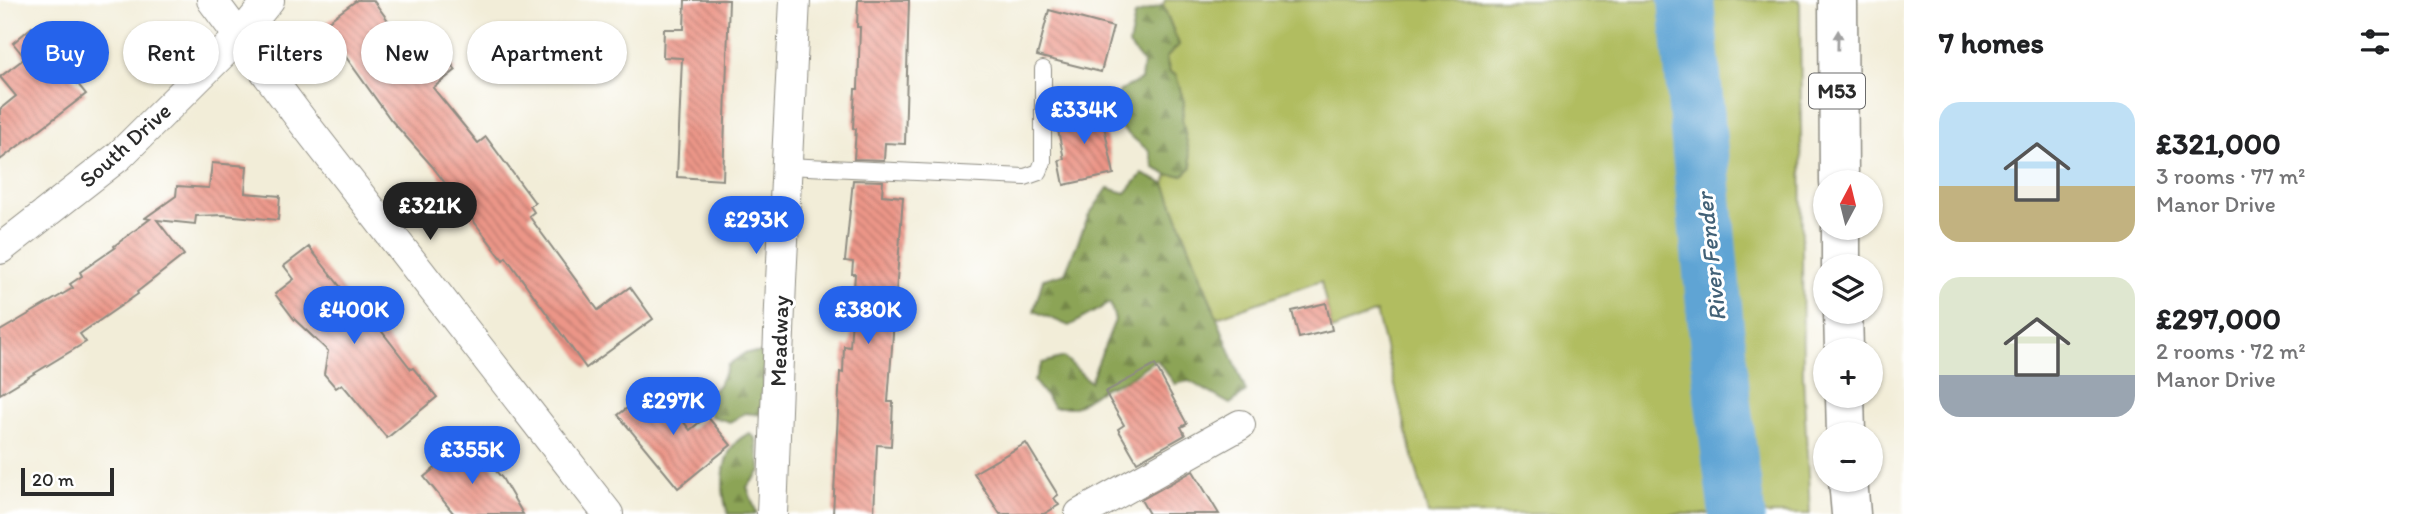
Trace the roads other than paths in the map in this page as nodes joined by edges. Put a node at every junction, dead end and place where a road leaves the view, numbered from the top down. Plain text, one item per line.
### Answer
1 (212, 0) edge
2 (270, 0) edge
3 (795, 0) edge
4 (1838, 0) edge
5 (252, 21) edge
6 (233, 27) edge
7 (233, 43) edge
8 (1043, 69) dead end
9 (275, 84) edge
10 (786, 166) junction
11 (1839, 170) edge
12 (0, 249) edge
13 (1240, 425) dead end
14 (1849, 492) edge
15 (608, 514) edge
16 (772, 514) edge
17 (1080, 514) edge
18 (1851, 514) edge

1 - 6 street
2 - 5 street, South Drive
3 - 10 street, Meadway
11 -> 4 highway, M53
7 - 12 street, South Drive
8 - 10 lane
9 - 15 street
10 - 16 street, Meadway
13 - 17 street
14 - 18 highway

